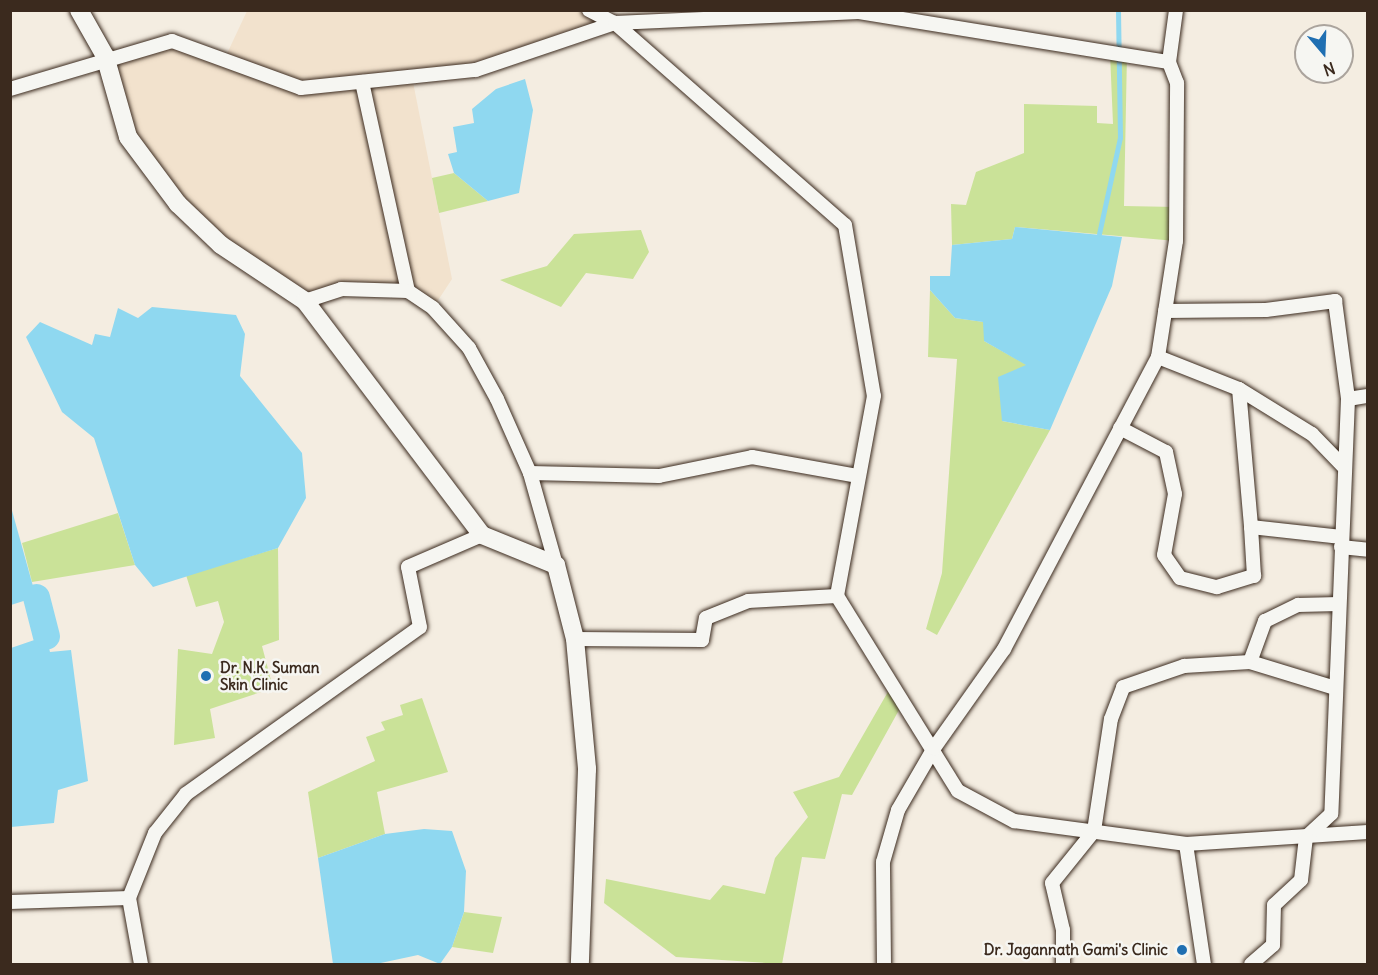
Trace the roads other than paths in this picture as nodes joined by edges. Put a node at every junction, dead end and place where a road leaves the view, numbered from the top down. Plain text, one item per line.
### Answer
1 (79, 10) edge
2 (589, 10) edge
3 (1176, 10) edge
4 (615, 23) junction
5 (105, 56) junction
6 (1169, 62) junction
7 (362, 82) junction
8 (10, 89) edge
9 (408, 291) junction
10 (305, 301) junction
11 (1165, 311) junction
12 (1158, 357) junction
13 (1239, 389) junction
14 (1368, 396) edge
15 (1348, 399) junction
16 (1120, 428) junction
17 (1343, 466) junction
18 (531, 473) junction
19 (858, 476) junction
20 (1251, 527) junction
21 (482, 535) junction
22 (1341, 542) junction
23 (1368, 550) edge
24 (556, 565) junction
25 (837, 596) junction
26 (1338, 604) junction
27 (575, 639) junction
28 (1250, 662) junction
29 (1335, 688) junction
30 (934, 748) junction
31 (1094, 831) junction
32 (1368, 832) edge
33 (1306, 837) junction
34 (1186, 844) junction
35 (129, 898) junction
36 (10, 902) edge
37 (141, 964) edge
38 (580, 964) edge
39 (884, 964) edge
40 (1063, 964) edge
41 (1204, 964) edge
42 (1251, 964) edge

1 - 5 main road
2 - 4 street
3 - 6 street
4 - 6 street
4 - 7 street
4 - 19 street
5 - 7 street
5 - 8 street
5 - 10 main road
6 - 11 street
7 - 9 street
9 - 10 street
9 - 18 street
10 - 21 main road
11 - 12 street
11 - 15 street
12 - 13 street
12 - 16 street
13 - 17 street
13 - 20 street
14 - 15 street
15 - 17 street
16 - 20 street
16 - 30 street
17 - 22 street
18 - 19 street
18 - 24 street
19 - 25 street
20 - 22 street
21 - 24 main road
21 - 35 street
22 - 23 street
22 - 26 street
24 - 27 main road
25 - 27 street
25 - 30 street
26 - 28 street
26 - 29 street
27 - 38 main road
28 - 29 street
28 - 31 street
29 - 33 street
30 - 31 street
30 - 39 street
31 - 34 street
31 - 40 street
32 - 33 street
33 - 34 street
33 - 42 street
34 - 41 street
35 - 36 street
35 - 37 street

